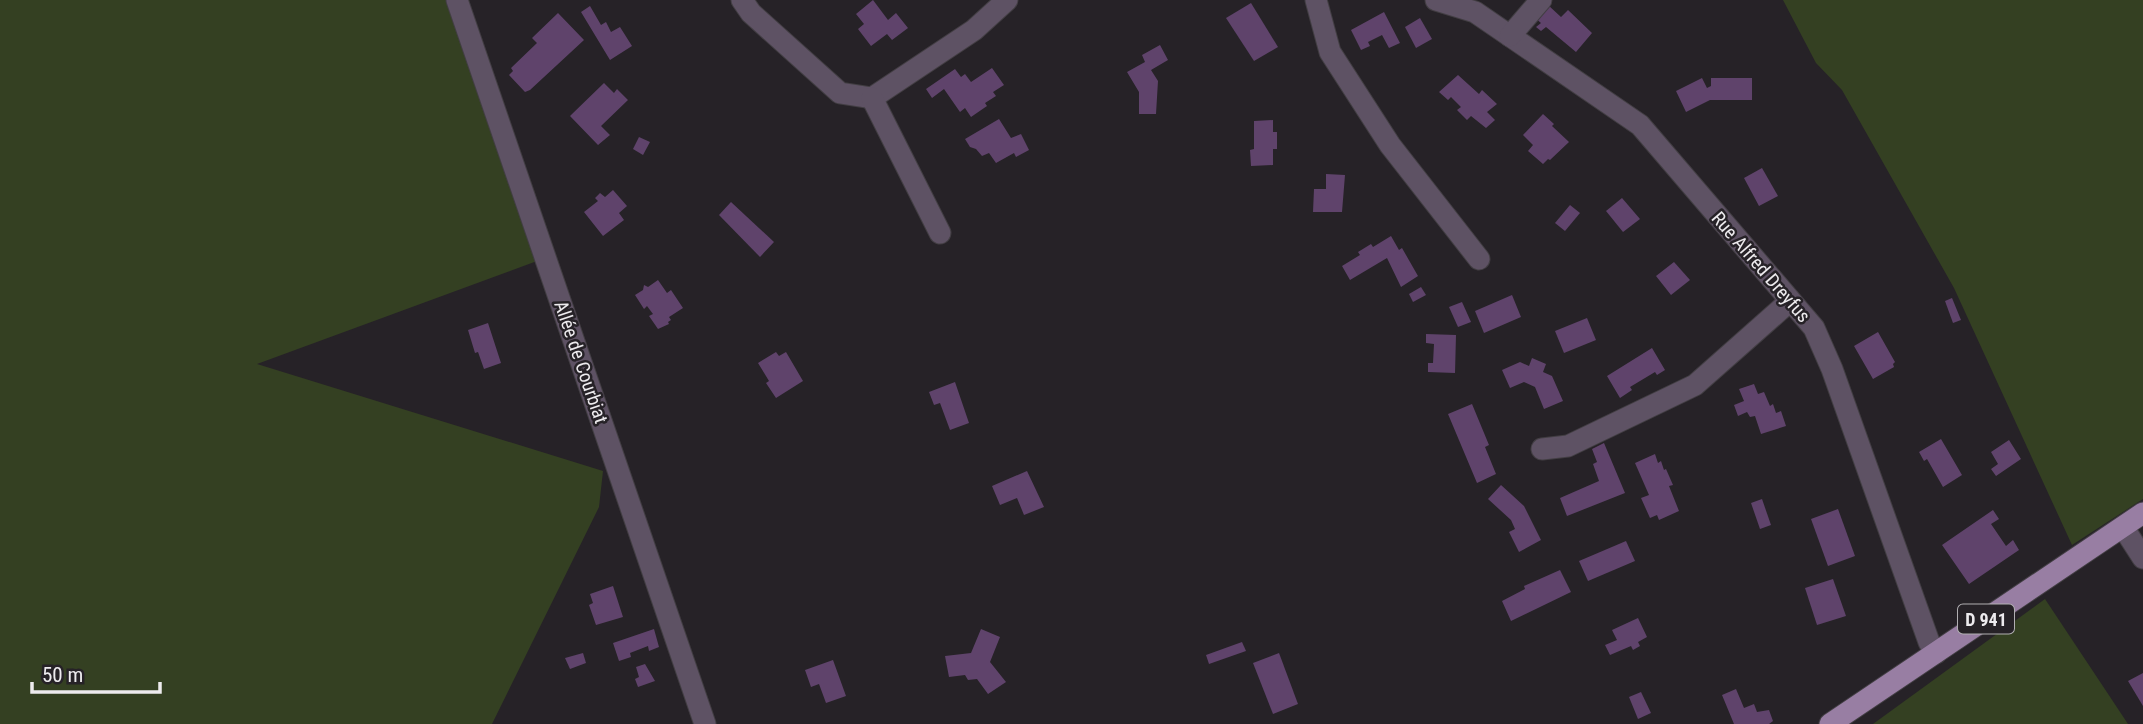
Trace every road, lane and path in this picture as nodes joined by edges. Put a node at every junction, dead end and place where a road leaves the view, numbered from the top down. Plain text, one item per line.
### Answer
1 (457, 0) edge
2 (742, 0) edge
3 (1007, 0) edge
4 (1316, 0) edge
5 (1436, 0) edge
6 (1541, 0) edge
7 (1510, 36) junction
8 (872, 98) junction
9 (940, 233) dead end
10 (1479, 259) dead end
11 (1790, 301) junction
12 (1542, 449) dead end
13 (2143, 513) edge
14 (2123, 527) junction
15 (2143, 558) edge
16 (1936, 653) junction
17 (705, 724) edge
18 (1830, 724) edge

1 - 17 street, Allée de Courbiat
2 - 8 street
3 - 8 street
4 - 10 street
5 - 7 street, Rue Alfred Dreyfus
6 - 7 street
7 - 11 street, Rue Alfred Dreyfus
8 - 9 street
11 - 12 street
11 - 16 street, Rue Alfred Dreyfus
13 - 14 main road, D 941
14 - 15 street
14 - 16 main road, D 941
16 - 18 main road, D 941

